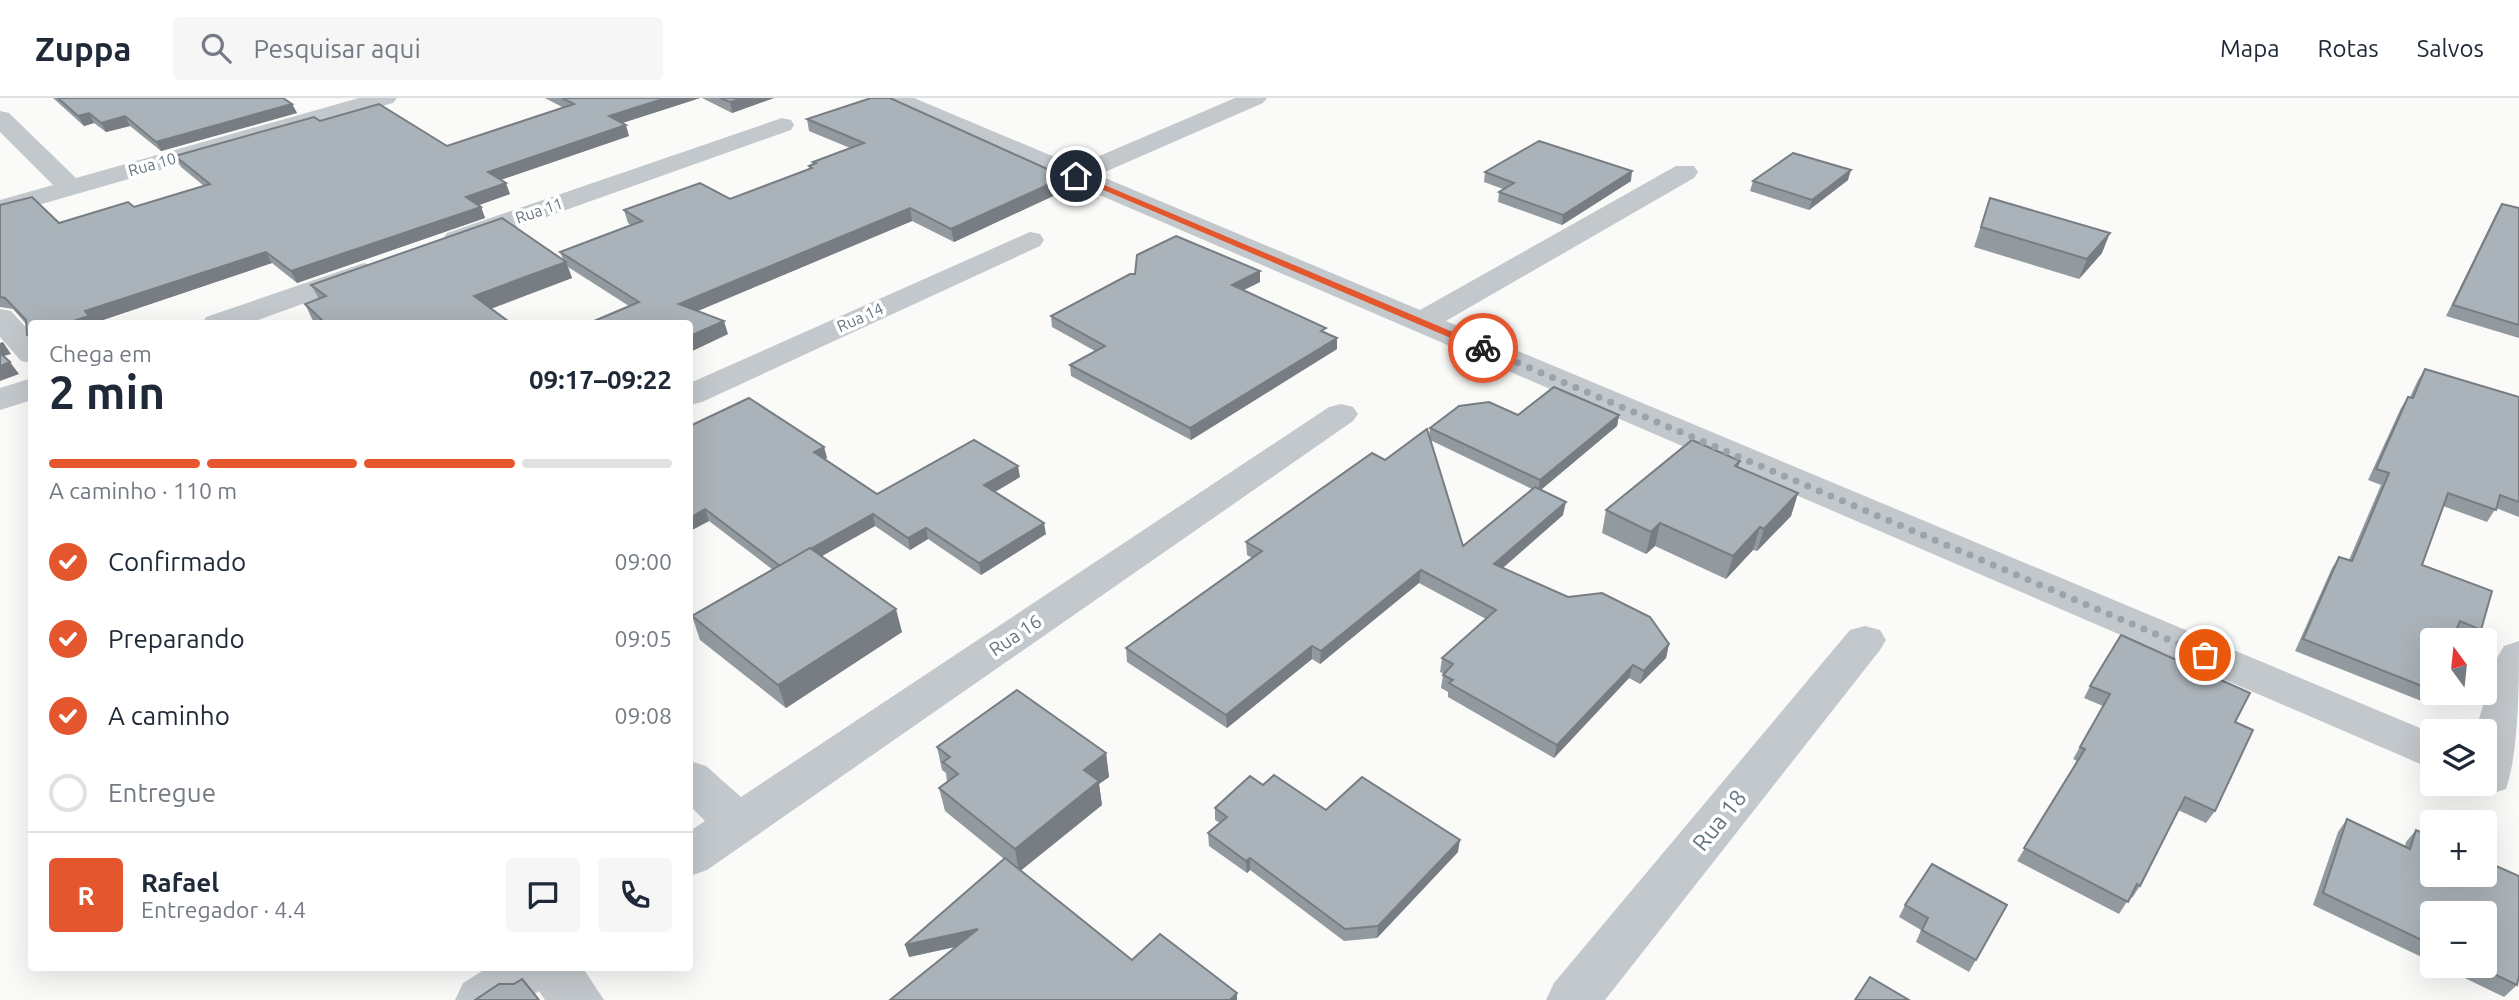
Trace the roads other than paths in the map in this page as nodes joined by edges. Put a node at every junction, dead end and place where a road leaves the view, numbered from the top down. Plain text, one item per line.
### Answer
1 (385, 98) edge
2 (894, 98) edge
3 (1255, 98) edge
4 (0, 118) edge
5 (782, 125) dead end
6 (1685, 173) dead end
7 (1076, 176) junction
8 (71, 187) junction
9 (0, 208) edge
10 (1030, 240) dead end
11 (427, 250) edge
12 (388, 264) edge
13 (0, 318) edge
14 (228, 320) edge
15 (1421, 322) junction
16 (28, 350) edge
17 (28, 390) edge
18 (693, 394) edge
19 (0, 400) edge
20 (1341, 414) dead end
21 (1865, 640) dead end
22 (2519, 656) edge
23 (2420, 747) edge
24 (2498, 780) edge
25 (693, 782) edge
26 (738, 822) junction
27 (693, 854) edge
28 (526, 971) edge
29 (554, 971) edge
30 (482, 1000) edge
31 (577, 1000) edge
32 (1573, 1000) edge

1 - 8 street, Rua 10
2 - 7 street
3 - 7 street
4 - 8 street
5 - 11 street, Rua 11
6 - 15 street
7 - 15 street
8 - 9 street, Rua 10
10 - 18 street, Rua 14
12 - 14 street
13 - 16 street
15 - 23 street
17 - 19 street
20 - 26 street, Rua 16
21 - 32 street, Rua 18
22 - 24 street
25 - 26 street
26 - 27 street, Rua 16
28 - 30 street
29 - 31 street

